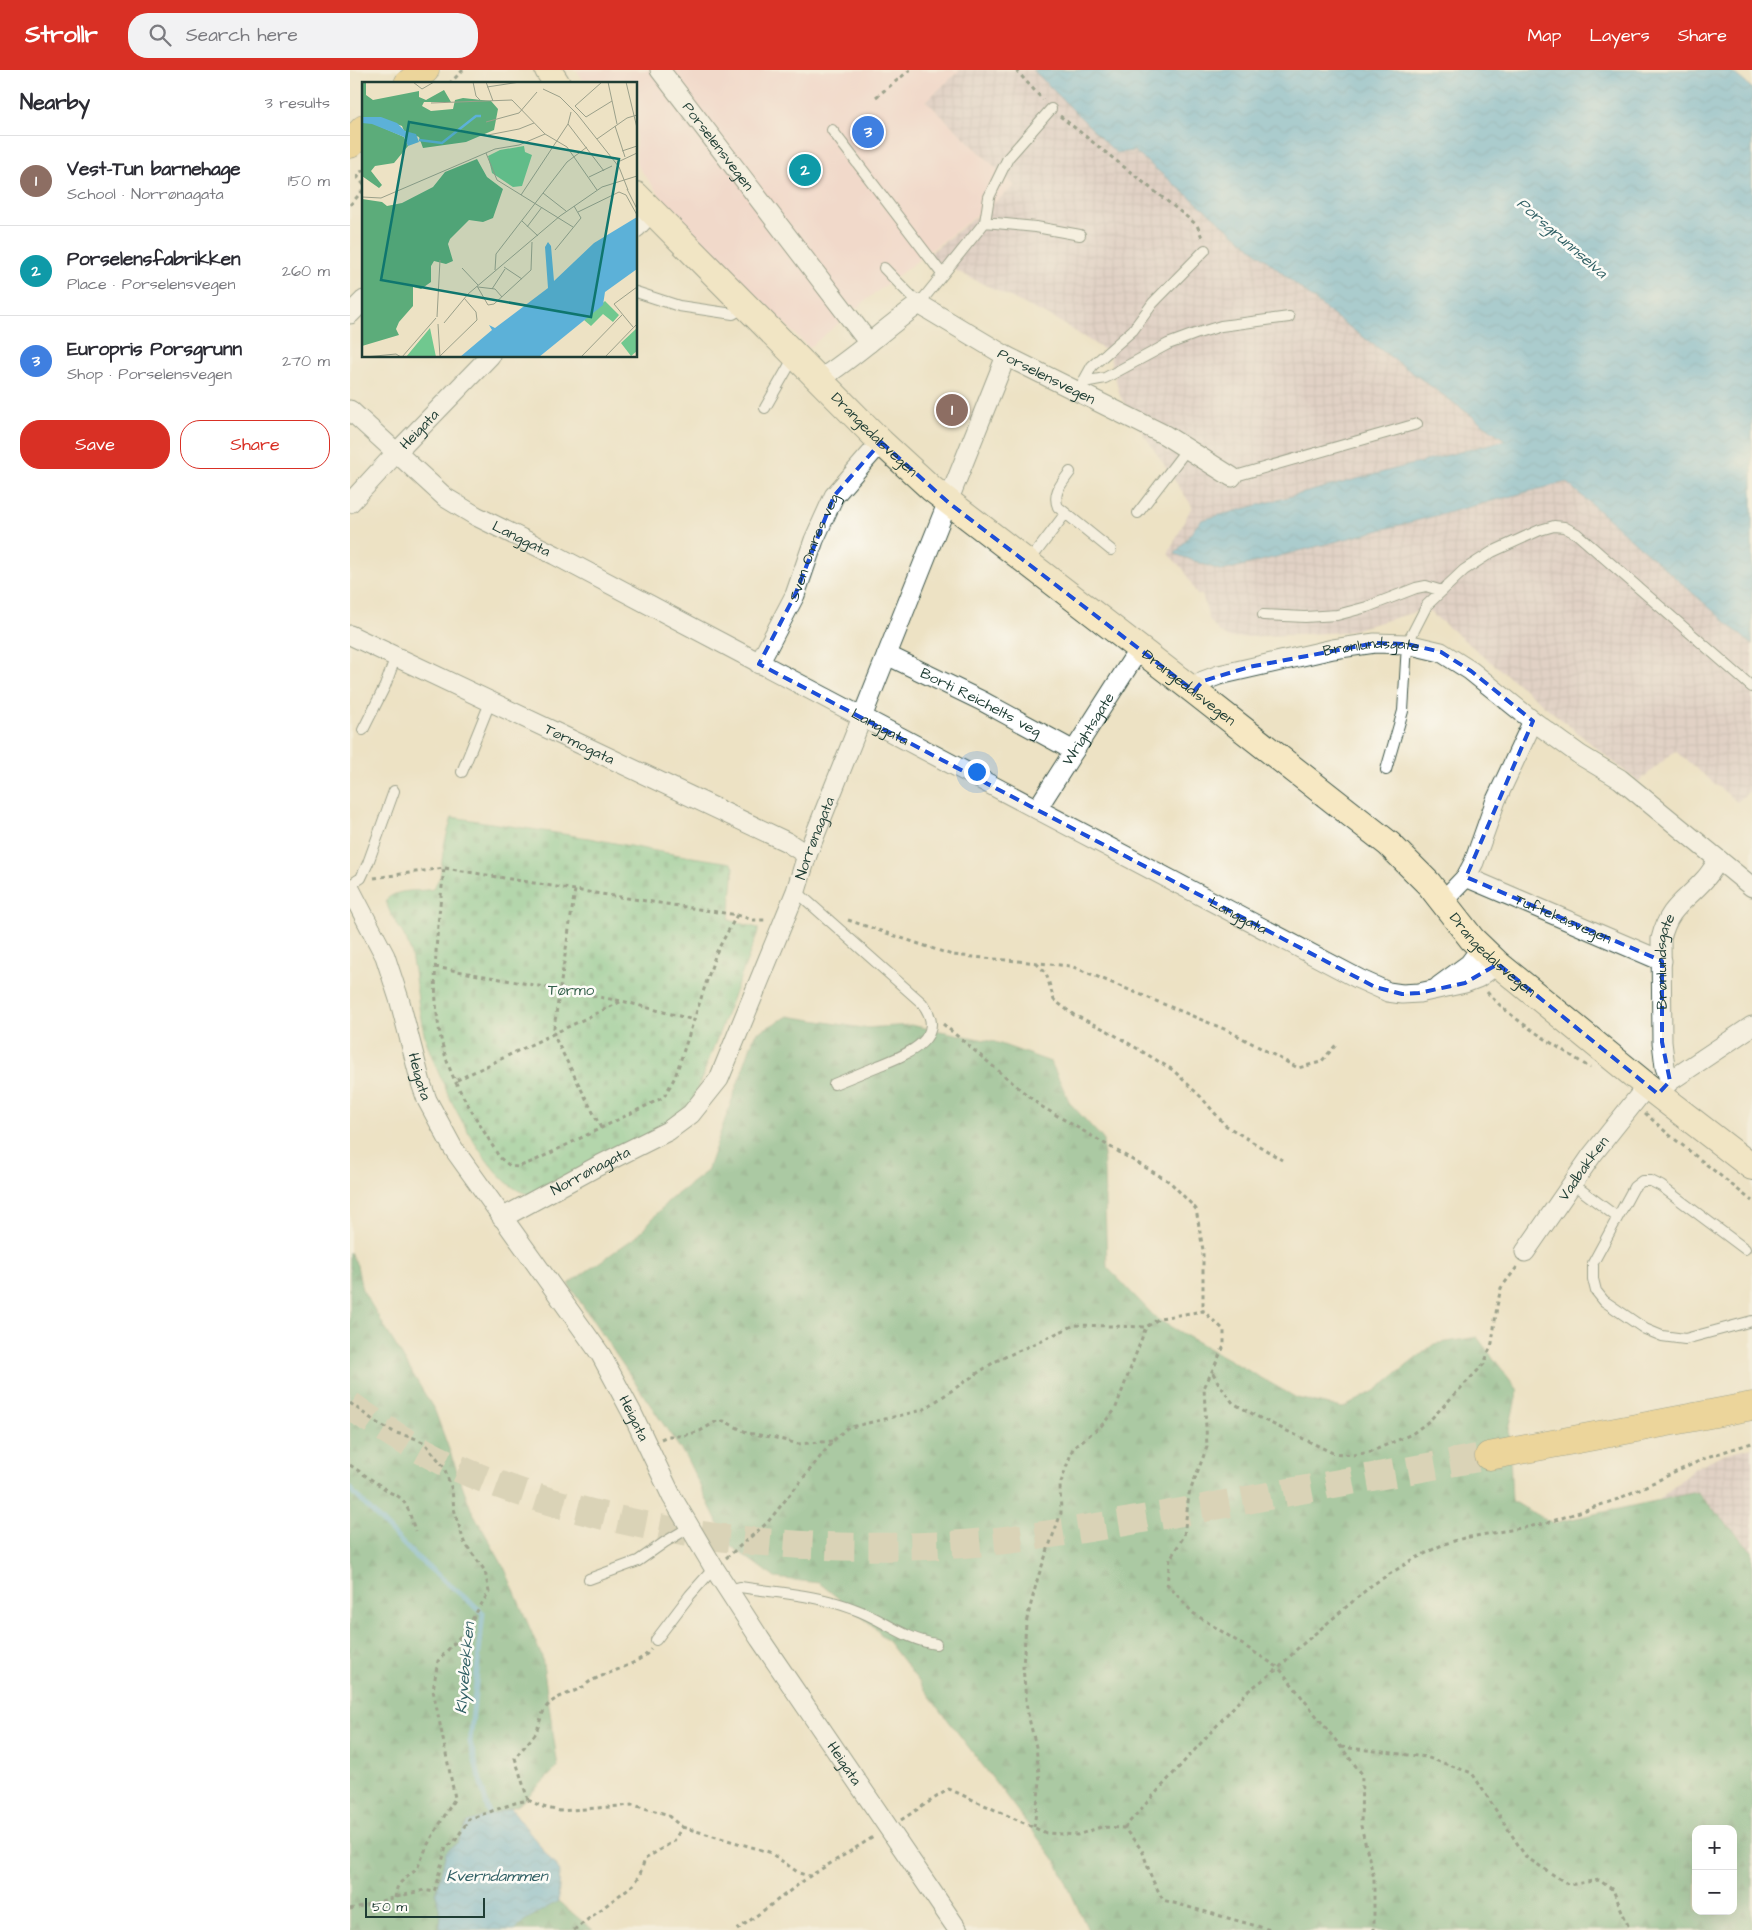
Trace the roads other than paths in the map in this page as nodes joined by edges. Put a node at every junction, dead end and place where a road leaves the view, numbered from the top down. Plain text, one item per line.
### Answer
1 (415, 70) edge
2 (425, 70) edge
3 (548, 70) edge
4 (660, 70) edge
5 (407, 82) edge
6 (409, 82) edge
7 (556, 82) edge
8 (1051, 109) road end
9 (832, 130) dead end
10 (362, 131) edge
11 (350, 144) edge
12 (641, 211) edge
13 (985, 222) junction
14 (1080, 235) dead end
15 (1204, 250) road end
16 (884, 268) dead end
17 (942, 274) junction
18 (638, 293) edge
19 (362, 302) edge
20 (919, 304) junction
21 (746, 306) junction
22 (350, 314) edge
23 (1289, 318) dead end
24 (869, 343) junction
25 (796, 354) junction
26 (1006, 356) junction
27 (488, 358) edge
28 (820, 379) junction
29 (1081, 387) junction
30 (765, 408) dead end
31 (350, 410) edge
32 (1417, 424) dead end
33 (881, 442) junction
34 (1187, 449) junction
35 (396, 452) junction
36 (1070, 472) dead end
37 (1232, 477) joint
38 (948, 503) junction
39 (350, 504) edge
40 (1138, 513) dead end
41 (1065, 514) junction
42 (1112, 550) dead end
43 (1028, 563) junction
44 (1442, 591) junction
45 (1263, 615) dead end
46 (350, 635) edge
47 (1407, 644) junction
48 (1139, 649) junction
49 (396, 656) junction
50 (887, 656) junction
51 (759, 664) junction
52 (1752, 687) edge
53 (1194, 691) junction
54 (491, 700) junction
55 (862, 718) junction
56 (1533, 721) junction
57 (363, 730) dead end
58 (1074, 751) junction
59 (1386, 770) dead end
60 (462, 772) dead end
61 (394, 791) dead end
62 (1037, 809) junction
63 (807, 855) junction
64 (1719, 860) junction
65 (1466, 877) junction
66 (356, 883) edge
67 (350, 885) edge
68 (1752, 887) edge
69 (796, 891) junction
70 (1443, 901) junction
71 (1489, 956) junction
72 (1662, 961) junction
73 (1752, 1026) edge
74 (834, 1084) dead end
75 (1652, 1091) junction
76 (1752, 1167) edge
77 (1573, 1184) junction
78 (1617, 1217) junction
79 (502, 1218) junction
80 (1745, 1249) dead end
81 (1525, 1252) road end
82 (1752, 1321) edge
83 (1752, 1406) edge
84 (1489, 1456) tunnel mouth
85 (690, 1527) junction
86 (714, 1568) junction
87 (589, 1579) dead end
88 (729, 1590) junction
89 (656, 1640) road end
90 (936, 1644) dead end
91 (958, 1930) edge

1 - 5 main road
2 - 6 main road
3 - 7 street
4 - 24 street, Porselensvegen
8 - 13 lane
9 - 17 lane
10 - 11 main road
12 - 21 street, Drangedalsvegen
13 - 14 lane
13 - 17 lane
15 - 29 lane
16 - 20 lane
17 - 20 lane
18 - 21 lane
19 - 22 street
20 - 24 street
20 - 26 street, Porselensvegen
21 - 25 street, Drangedalsvegen
23 - 29 lane
24 - 28 street
25 - 28 street, Drangedalsvegen
25 - 30 lane
26 - 29 street, Porselensvegen
26 - 38 street, Norrønagata
27 - 35 street, Heigata
28 - 33 street, Drangedalsvegen
29 - 34 street, Porselensvegen
31 - 35 street, Langgata
32 - 37 lane
33 - 38 street, Drangedalsvegen
33 - 51 street, Sven Omres veg
34 - 37 street, Porselensvegen
34 - 40 lane
35 - 39 street, Heigata
35 - 51 street, Langgata
36 - 41 lane
38 - 43 street, Drangedalsvegen
38 - 50 street, Norrønagata
41 - 42 lane
41 - 43 lane
43 - 48 street, Drangedalsvegen
44 - 45 lane
44 - 47 lane
44 - 52 lane
46 - 49 street, Tørmogata
47 - 53 street, Brønlundsgate
47 - 56 street, Brønlundsgate
47 - 59 lane
48 - 53 street, Drangedalsvegen
48 - 58 street, Wrightsgate
49 - 54 street, Tørmogata
49 - 57 lane
50 - 55 street, Norrønagata
50 - 58 street, Borti Reichelts veg
51 - 55 street, Langgata
53 - 70 street, Drangedalsvegen
54 - 60 lane
54 - 63 street, Tørmogata
55 - 62 street, Langgata
55 - 63 street, Norrønagata
56 - 64 street, Brønlundsgate
56 - 65 street
58 - 62 street, Wrightsgate
61 - 66 lane
62 - 71 street, Langgata
63 - 69 street, Norrønagata
64 - 68 street, Brønlundsgate
64 - 72 street, Brønlundsgate
65 - 70 street
65 - 72 street, Tuftekåsvegen
66 - 67 lane
66 - 79 street, Heigata
69 - 74 lane
69 - 79 street, Norrønagata
70 - 71 street, Drangedalsvegen
71 - 75 street, Drangedalsvegen
72 - 75 street, Brønlundsgate
73 - 75 street
75 - 76 street, Drangedalsvegen
75 - 77 street, Vadbakken
77 - 78 lane
77 - 81 street, Vadbakken
78 - 80 lane
78 - 82 lane
79 - 85 street, Heigata
83 - 84 main road
85 - 86 street, Heigata
85 - 87 lane
86 - 88 street, Heigata
86 - 89 lane
88 - 90 lane
88 - 91 street, Heigata

